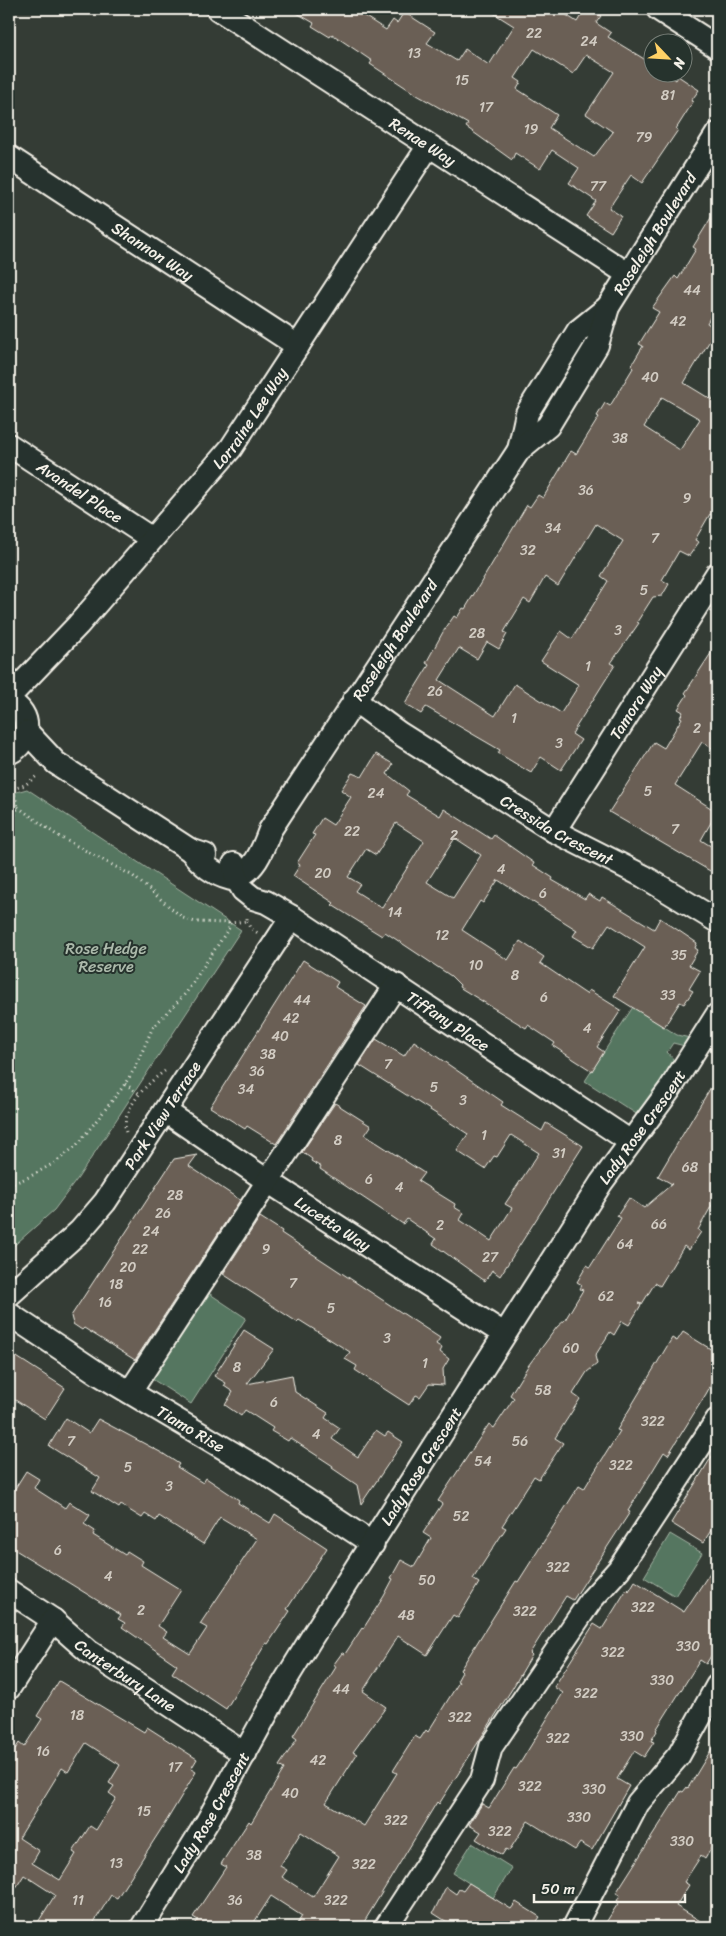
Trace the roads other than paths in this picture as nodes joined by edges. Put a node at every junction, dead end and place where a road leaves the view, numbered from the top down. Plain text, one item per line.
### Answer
1 (218, 9) edge
2 (658, 9) edge
3 (717, 47) edge
4 (715, 144) edge
5 (428, 147) junction
6 (9, 158) edge
7 (628, 274) junction
8 (298, 346) junction
9 (9, 445) edge
10 (152, 539) junction
11 (717, 574) edge
12 (351, 704) junction
13 (15, 725) edge
14 (554, 831) junction
15 (238, 870) junction
16 (292, 917) junction
17 (717, 921) edge
18 (396, 985) junction
19 (717, 1015) edge
20 (165, 1111) junction
21 (631, 1142) junction
22 (266, 1180) junction
23 (9, 1295) edge
24 (9, 1314) edge
25 (504, 1334) junction
26 (130, 1392) junction
27 (717, 1420) edge
28 (373, 1544) junction
29 (9, 1592) edge
30 (53, 1620) junction
31 (717, 1686) edge
32 (9, 1688) edge
33 (245, 1754) junction
34 (142, 1927) edge
35 (386, 1927) edge
36 (574, 1927) edge

1 - 5 street, Renae Way
2 - 3 street
4 - 7 street, Roseleigh Boulevard
5 - 7 street, Renae Way
5 - 8 street, Lorraine Lee Way
6 - 8 street, Shannon Way
7 - 12 street, Roseleigh Boulevard
8 - 10 street, Lorraine Lee Way
9 - 10 street, Avandel Place
10 - 13 street, Lorraine Lee Way
11 - 14 street, Tamora Way
12 - 14 street, Cressida Crescent
12 - 15 street, Roseleigh Boulevard
13 - 15 street
14 - 17 street, Cressida Crescent
15 - 16 street, Tiffany Place
16 - 18 street, Tiffany Place
16 - 20 street, Park View Terrace
18 - 21 street, Tiffany Place
18 - 22 street
19 - 21 street, Lady Rose Crescent
20 - 22 street, Lucetta Way
20 - 23 street, Park View Terrace
21 - 25 street, Lady Rose Crescent
22 - 25 street, Lucetta Way
22 - 26 street
24 - 26 street, Tiamo Rise
25 - 28 street, Lady Rose Crescent
26 - 28 street, Tiamo Rise
27 - 35 street
28 - 33 street, Lady Rose Crescent
29 - 30 street, Canterbury Lane
30 - 32 street
30 - 33 street, Canterbury Lane
31 - 36 street
33 - 34 street, Lady Rose Crescent

